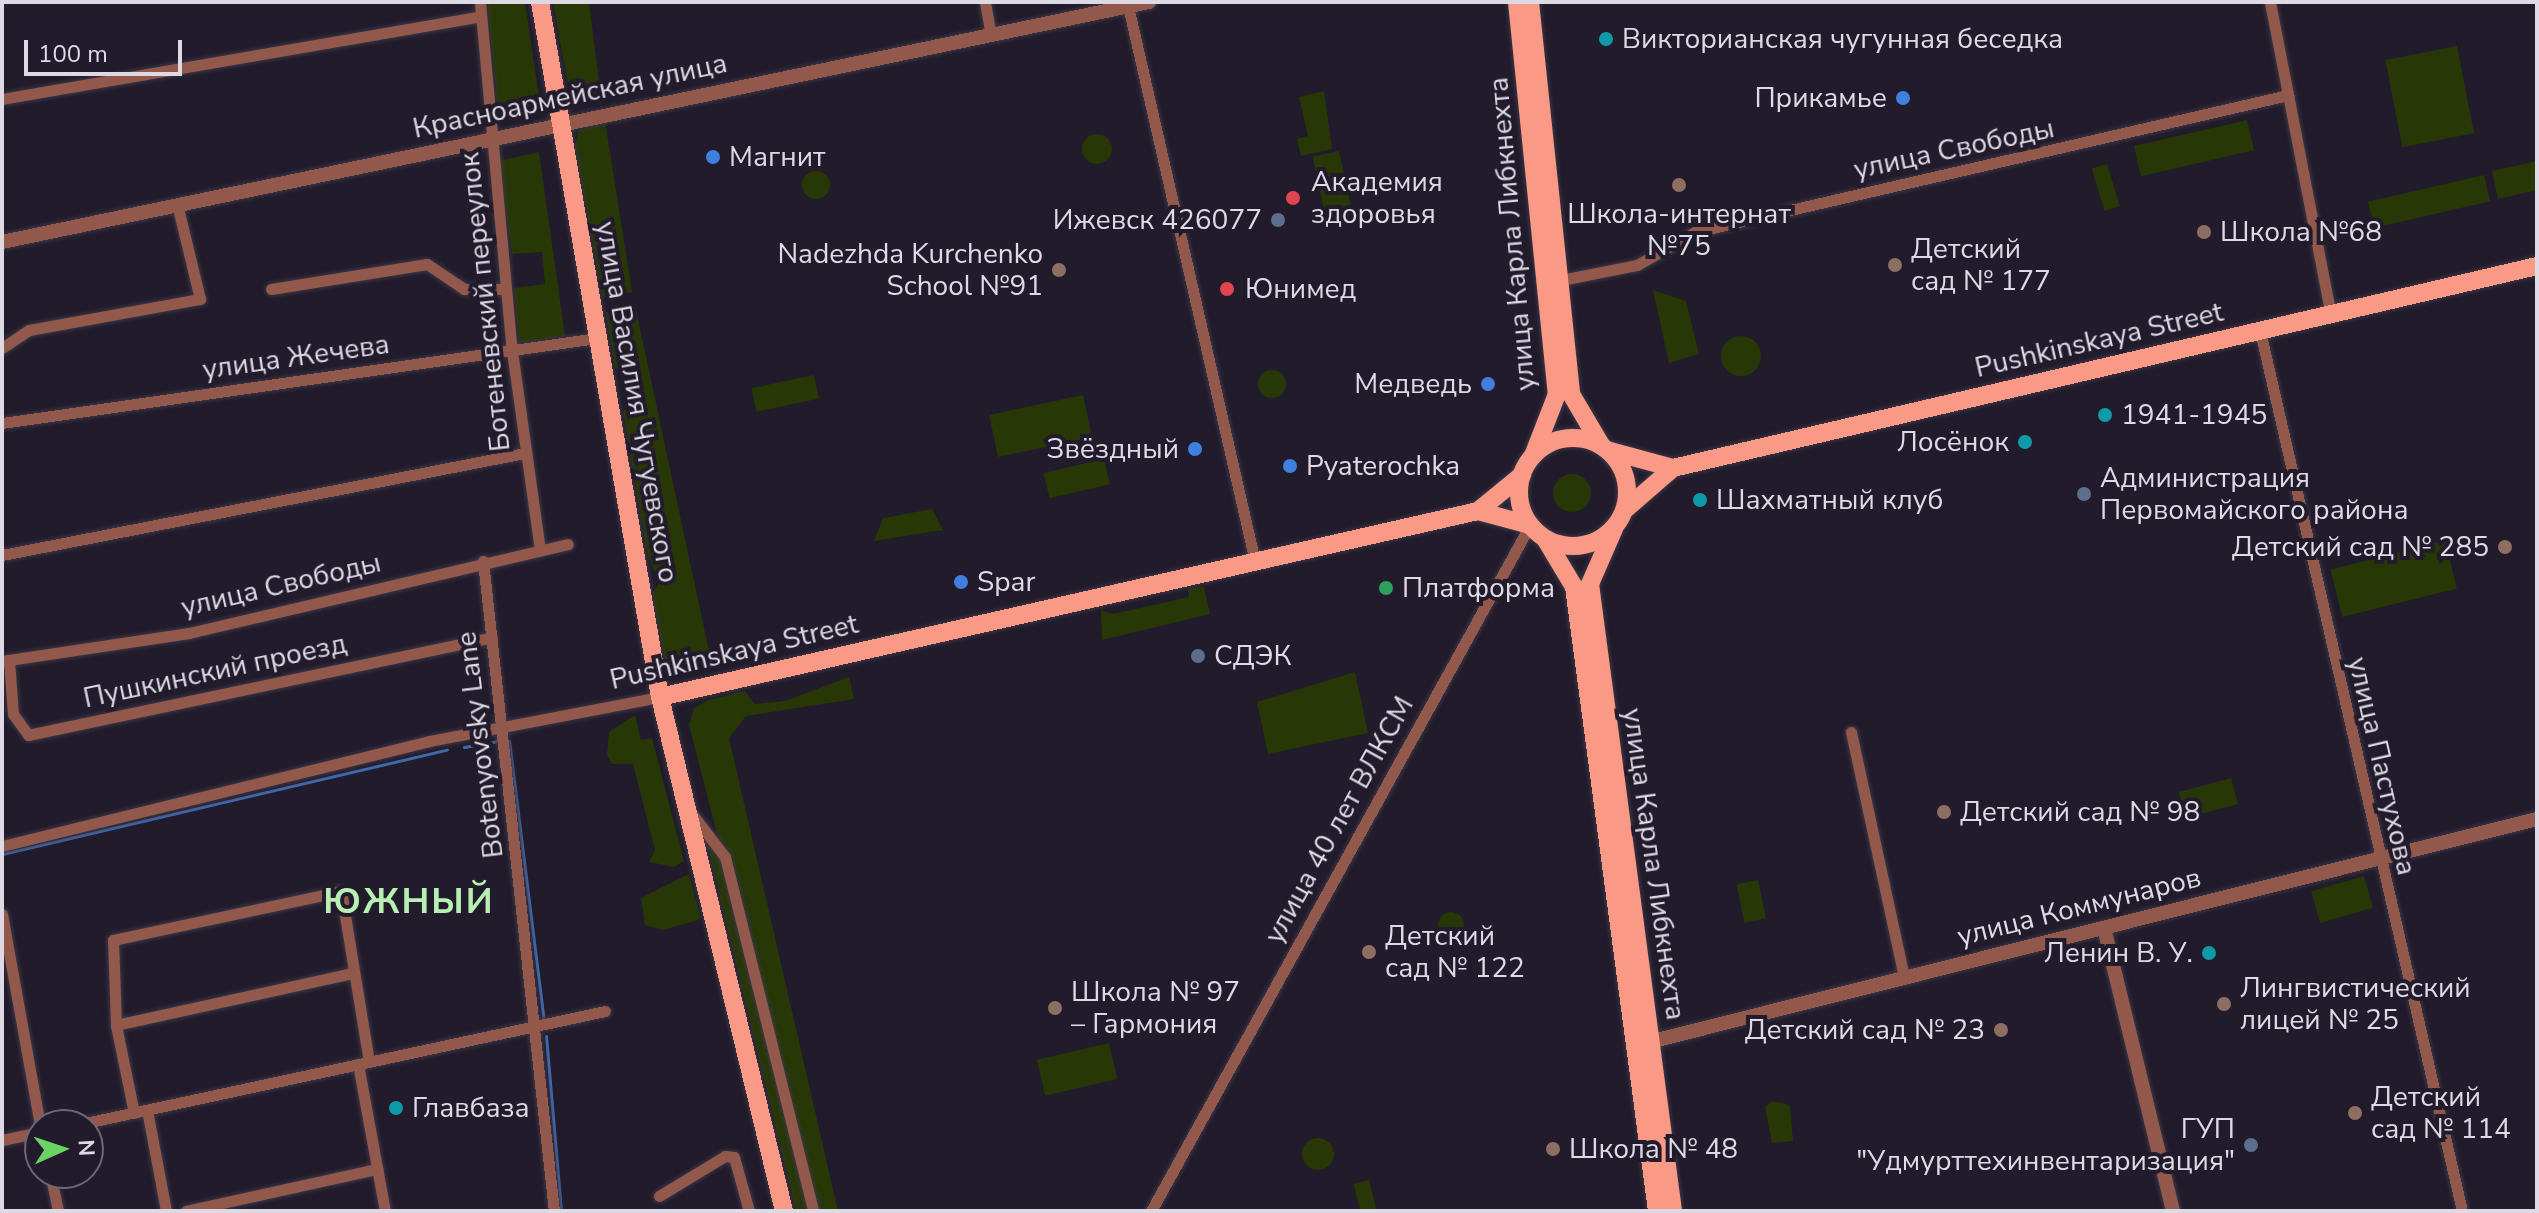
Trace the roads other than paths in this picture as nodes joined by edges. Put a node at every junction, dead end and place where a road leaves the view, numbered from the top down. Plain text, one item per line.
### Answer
1 (480, 2) edge
2 (540, 2) edge
3 (985, 2) edge
4 (1149, 2) edge
5 (1517, 2) edge
6 (1530, 2) edge
7 (2270, 2) edge
8 (1128, 6) junction
9 (481, 16) junction
10 (991, 35) junction
11 (2288, 95) junction
12 (2, 99) edge
13 (559, 125) junction
14 (492, 140) junction
15 (177, 204) junction
16 (2, 242) edge
17 (2537, 266) edge
18 (271, 289) dead end
19 (506, 289) junction
20 (1554, 291) junction
21 (2331, 315) junction
22 (2260, 331) junction
23 (597, 338) junction
24 (2, 348) edge
25 (512, 351) junction
26 (2, 423) edge
27 (1605, 448) junction
28 (525, 453) junction
29 (1533, 456) junction
30 (1673, 468) junction
31 (1522, 475) junction
32 (1625, 510) junction
33 (1478, 511) junction
34 (1530, 525) junction
35 (1614, 529) junction
36 (1546, 540) junction
37 (568, 544) dead end
38 (540, 549) junction
39 (2, 555) edge
40 (483, 561) junction
41 (1255, 562) junction
42 (492, 637) junction
43 (6, 661) edge
44 (660, 697) junction
45 (502, 730) junction
46 (1851, 732) dead end
47 (689, 810) junction
48 (2537, 819) edge
49 (2, 846) edge
50 (2378, 859) junction
51 (2, 914) edge
52 (2104, 928) junction
53 (352, 973) junction
54 (1904, 978) junction
55 (605, 1011) dead end
56 (116, 1025) junction
57 (537, 1026) junction
58 (1642, 1044) junction
59 (363, 1063) junction
60 (37, 1109) edge
61 (147, 1110) junction
62 (134, 1113) junction
63 (104, 1119) edge
64 (24, 1135) edge
65 (2, 1140) edge
66 (377, 1169) junction
67 (53, 1189) edge
68 (659, 1196) dead end
69 (58, 1211) edge
70 (166, 1211) edge
71 (186, 1211) edge
72 (385, 1211) edge
73 (554, 1211) edge
74 (749, 1211) edge
75 (784, 1211) edge
76 (813, 1211) edge
77 (1151, 1211) edge
78 (1657, 1211) edge
79 (1673, 1211) edge
80 (2173, 1211) edge
81 (2462, 1211) edge

1 - 9 street, Ботеневский переулок
2 - 13 main road, улица Василия Чугуевского
3 - 10 street
4 - 8 street, Красноармейская улица
5 - 20 main road, улица Карла Либкнехта
6 - 20 main road, улица Карла Либкнехта
7 - 11 street
8 - 10 street, Красноармейская улица
8 - 41 street
9 - 12 street
9 - 14 street, Ботеневский переулок
10 - 13 street, Красноармейская улица
11 - 20 street, улица Свободы
11 - 21 street
13 - 14 street, Красноармейская улица
13 - 23 main road, улица Василия Чугуевского
14 - 15 street, Красноармейская улица
14 - 19 street, Ботеневский переулок
15 - 16 street, Красноармейская улица
15 - 24 street
17 - 21 main road, Pushkinskaya Street
18 - 19 street
19 - 25 street, Ботеневский переулок
20 - 27 main road, улица Карла Либкнехта
20 - 29 main road, улица Карла Либкнехта
21 - 22 main road, Pushkinskaya Street
22 - 30 main road, Pushkinskaya Street
22 - 50 street, улица Пастухова
23 - 25 street, улица Жечева
23 - 44 main road, улица Василия Чугуевского
25 - 26 street, улица Жечева
25 - 28 street, Ботеневский переулок
27 - 29 main road
27 - 30 main road, Pushkinskaya Street
27 - 32 main road
28 - 38 street, Ботеневский переулок
28 - 39 street
29 - 31 main road
30 - 32 main road, Pushkinskaya Street
31 - 33 main road, Pushkinskaya Street
31 - 34 main road
32 - 35 main road
33 - 34 main road, Pushkinskaya Street
33 - 41 main road, Pushkinskaya Street
34 - 36 main road
34 - 77 street, улица 40 лет ВЛКСМ
35 - 36 main road
35 - 58 main road, улица Карла Либкнехта
36 - 58 main road, улица Карла Либкнехта
37 - 38 street, улица Свободы
38 - 40 street, улица Свободы
40 - 42 street, Botenyovsky Lane
40 - 43 street, улица Свободы
41 - 44 main road, Pushkinskaya Street
42 - 43 street, Пушкинский проезд
42 - 45 street, Botenyovsky Lane
44 - 45 street, Pushkinskaya Street
44 - 47 main road, улица Василия Чугуевского
45 - 49 street, Pushkinskaya Street
45 - 57 street, Botenyovsky Lane
46 - 54 street
47 - 75 main road, улица Василия Чугуевского
47 - 76 street, улица Василия Чугуевского
48 - 50 street, улица Коммунаров
50 - 52 street, улица Коммунаров
50 - 81 street, улица Пастухова
51 - 60 street
52 - 54 street, улица Коммунаров
52 - 80 street
53 - 56 street
53 - 56 street
53 - 59 street
54 - 58 street, улица Коммунаров
55 - 57 street
56 - 62 street
57 - 59 street
57 - 73 street, Botenyovsky Lane
58 - 78 main road, улица Карла Либкнехта
58 - 79 main road, улица Карла Либкнехта
59 - 61 street
59 - 66 street
61 - 62 street
61 - 70 street
62 - 63 street
64 - 65 street
66 - 71 street
66 - 72 street
67 - 69 street
68 - 74 street

